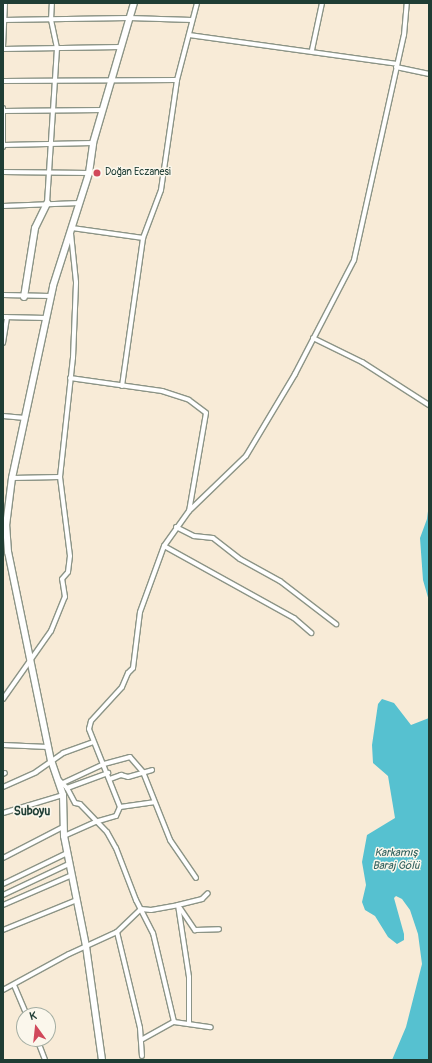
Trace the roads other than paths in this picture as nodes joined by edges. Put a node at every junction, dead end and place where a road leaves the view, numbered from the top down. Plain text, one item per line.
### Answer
1 (5, 3) edge
2 (52, 3) edge
3 (134, 3) edge
4 (197, 3) edge
5 (322, 3) edge
6 (407, 3) edge
7 (129, 18) junction
8 (4, 20) edge
9 (51, 20) junction
10 (192, 20) junction
11 (189, 35) junction
12 (121, 47) junction
13 (3, 48) edge
14 (57, 48) junction
15 (312, 50) junction
16 (397, 66) junction
17 (429, 74) edge
18 (111, 80) junction
19 (177, 80) junction
20 (3, 82) edge
21 (55, 82) junction
22 (3, 110) edge
23 (103, 110) junction
24 (52, 111) junction
25 (51, 143) junction
26 (93, 143) junction
27 (3, 146) edge
28 (3, 172) edge
29 (50, 173) junction
30 (89, 173) junction
31 (46, 203) junction
32 (80, 203) junction
33 (3, 206) edge
34 (71, 230) junction
35 (143, 238) junction
36 (3, 295) edge
37 (50, 296) junction
38 (24, 297) junction
39 (5, 317) edge
40 (46, 318) junction
41 (313, 338) junction
42 (3, 343) edge
43 (70, 378) junction
44 (122, 386) junction
45 (429, 405) edge
46 (3, 416) edge
47 (25, 418) junction
48 (60, 477) junction
49 (12, 478) junction
50 (189, 511) junction
51 (176, 527) junction
52 (164, 546) junction
53 (336, 624) dead end
54 (311, 633) dead end
55 (30, 659) junction
56 (3, 699) edge
57 (93, 742) junction
58 (3, 745) edge
59 (48, 747) junction
60 (51, 761) junction
61 (104, 764) junction
62 (152, 770) dead end
63 (143, 772) junction
64 (108, 773) junction
65 (54, 776) junction
66 (110, 779) junction
67 (63, 783) junction
68 (3, 787) edge
69 (67, 788) junction
70 (63, 795) junction
71 (154, 802) junction
72 (120, 808) junction
73 (3, 813) edge
74 (95, 822) junction
75 (63, 827) junction
76 (64, 836) junction
77 (67, 853) junction
78 (3, 858) edge
79 (70, 864) junction
80 (72, 875) junction
81 (196, 878) dead end
82 (3, 884) edge
83 (208, 893) dead end
84 (3, 895) edge
85 (77, 900) junction
86 (3, 905) edge
87 (178, 905) junction
88 (141, 909) junction
89 (219, 929) dead end
90 (3, 930) edge
91 (117, 932) junction
92 (86, 946) junction
93 (14, 984) junction
94 (3, 990) edge
95 (24, 1007) edge
96 (174, 1022) junction
97 (189, 1024) junction
98 (211, 1027) dead end
99 (141, 1040) junction
100 (40, 1047) edge
101 (142, 1056) dead end
102 (45, 1060) edge
103 (102, 1060) edge

1 - 8 street
2 - 9 street
3 - 7 street
4 - 10 street
5 - 15 street
6 - 16 street
7 - 9 street
7 - 10 street
7 - 12 street
8 - 9 street
8 - 13 street
9 - 14 street
10 - 11 street
11 - 15 street
11 - 19 street
12 - 14 street
12 - 18 street
13 - 14 street
14 - 21 street
15 - 16 street
16 - 17 street
16 - 41 street
18 - 19 street
18 - 21 street
18 - 23 street
19 - 35 street
20 - 21 street
21 - 24 street
22 - 24 street
22 - 27 street
23 - 24 street
23 - 26 street
24 - 25 street
25 - 26 street
25 - 27 street
25 - 29 street
26 - 30 street
28 - 29 street
29 - 30 street
29 - 31 street
30 - 32 street
31 - 32 street
31 - 33 street
31 - 38 street
32 - 34 street
34 - 35 street
34 - 37 street
34 - 43 street
35 - 44 street
36 - 38 street
37 - 38 street
37 - 40 street
39 - 40 street
39 - 42 street
40 - 47 street
41 - 45 street
41 - 50 street
43 - 44 street
43 - 48 street
44 - 50 street
46 - 47 street
47 - 49 street
48 - 49 street
48 - 55 street
49 - 55 street
50 - 51 street
51 - 52 street
51 - 53 street
52 - 54 street
52 - 57 street
55 - 56 street
55 - 59 street
57 - 60 street
57 - 61 street
58 - 59 street
59 - 60 street
60 - 65 street
60 - 68 street
61 - 63 street
61 - 64 street
61 - 67 street
62 - 63 street
63 - 66 street
63 - 71 street
64 - 66 street
64 - 69 street
65 - 67 street
65 - 70 street
66 - 72 street
67 - 69 street
69 - 74 street
70 - 73 street
70 - 75 street
71 - 72 street
71 - 81 street
72 - 74 street
74 - 76 street
74 - 88 street
75 - 76 street
75 - 78 street
76 - 77 street
77 - 79 street
77 - 82 street
79 - 80 street
79 - 84 street
80 - 85 street
80 - 86 street
83 - 87 street
85 - 90 street
85 - 92 street
87 - 88 street
87 - 89 street
87 - 97 street
88 - 91 street
88 - 96 street
91 - 92 street
91 - 99 street
92 - 93 street
92 - 103 street
93 - 94 street
93 - 95 street
96 - 97 street
96 - 99 street
97 - 98 street
99 - 101 street
100 - 102 street

